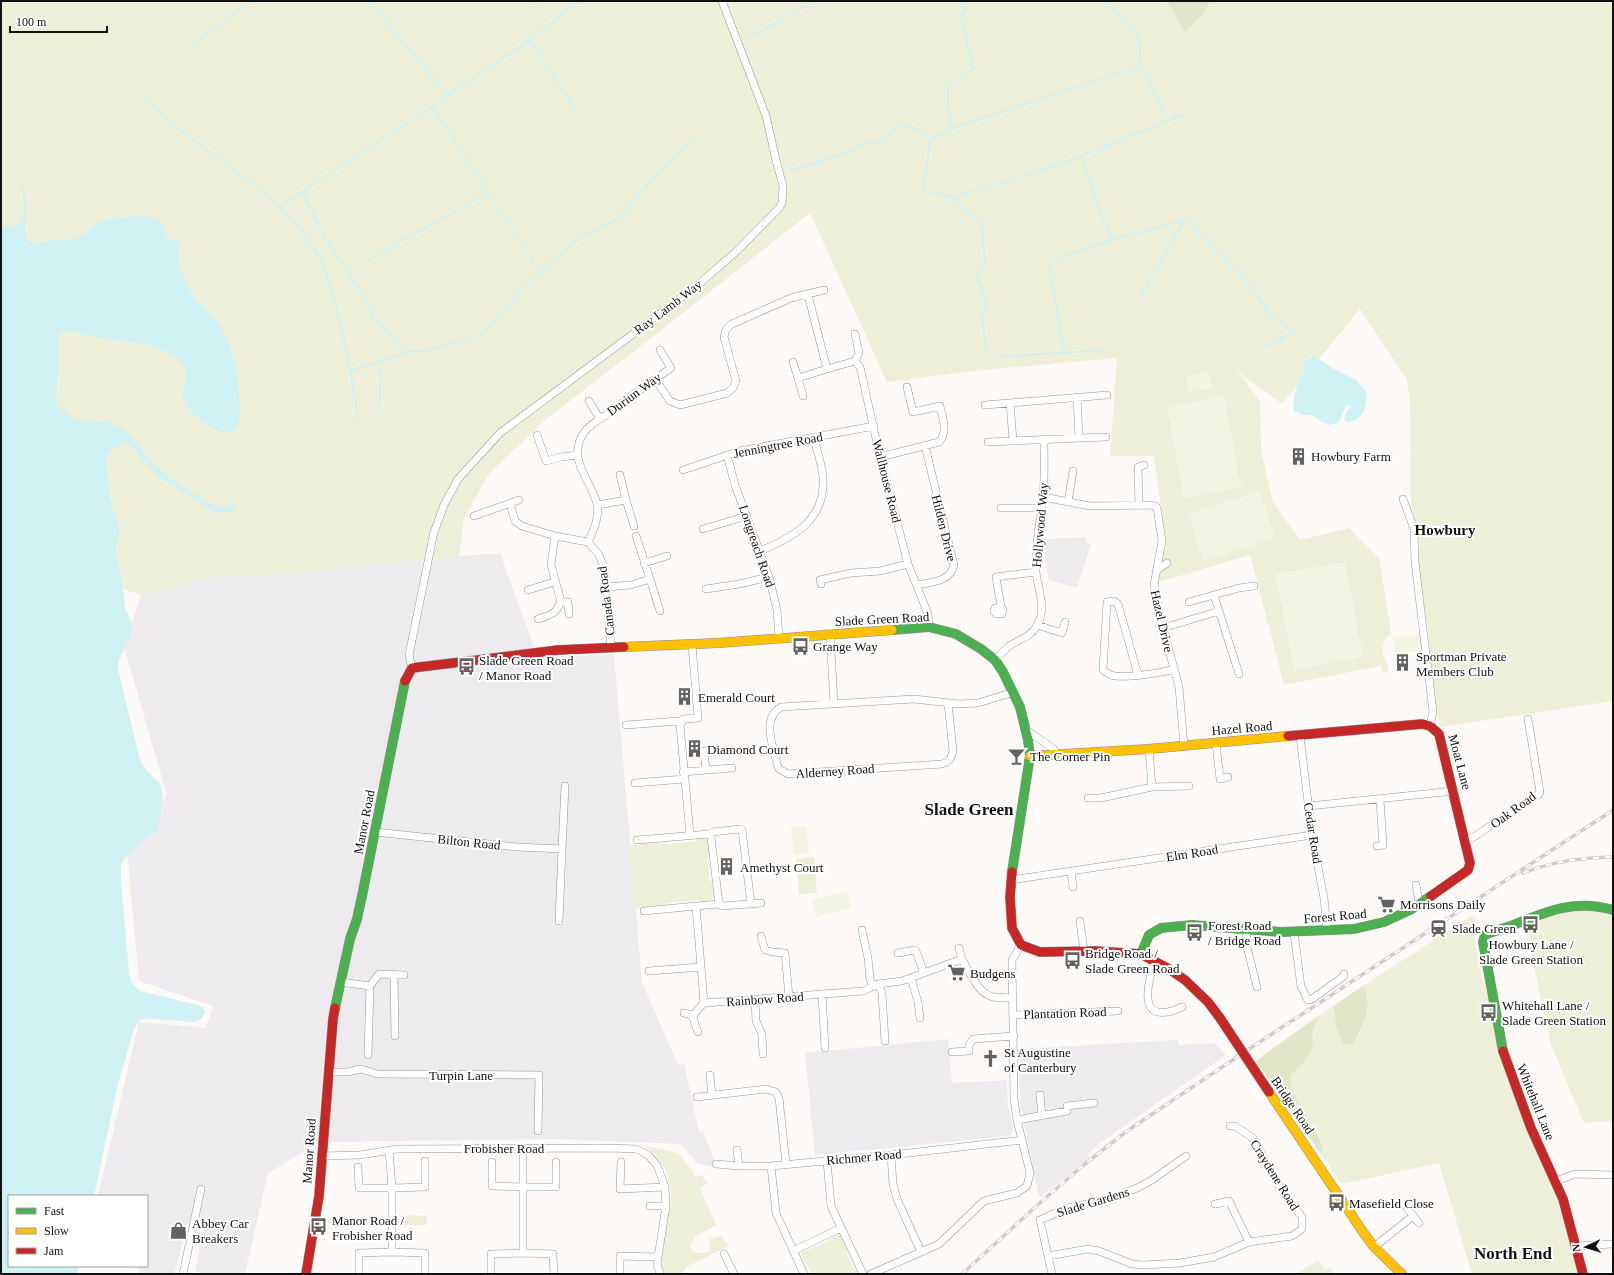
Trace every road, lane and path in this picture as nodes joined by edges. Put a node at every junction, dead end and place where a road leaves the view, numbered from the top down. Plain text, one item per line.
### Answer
1 (722, 1) edge
2 (824, 290) dead end
3 (808, 294) junction
4 (855, 334) dead end
5 (660, 350) dead end
6 (855, 361) junction
7 (792, 362) dead end
8 (827, 369) junction
9 (798, 378) junction
10 (655, 380) junction
11 (907, 386) dead end
12 (1107, 395) dead end
13 (803, 396) dead end
14 (1077, 397) junction
15 (589, 401) dead end
16 (1010, 403) junction
17 (985, 405) dead end
18 (600, 419) junction
19 (874, 426) junction
20 (537, 435) dead end
21 (1106, 437) dead end
22 (814, 438) junction
23 (1079, 438) junction
24 (1013, 440) junction
25 (1044, 440) junction
26 (988, 442) dead end
27 (924, 446) junction
28 (577, 455) junction
29 (727, 455) junction
30 (880, 457) junction
31 (1144, 465) dead end
32 (683, 470) dead end
33 (1073, 472) dead end
34 (620, 475) dead end
35 (1043, 497) junction
36 (1403, 499) dead end
37 (519, 500) dead end
38 (626, 500) junction
39 (1068, 502) junction
40 (510, 503) junction
41 (597, 505) junction
42 (1139, 505) junction
43 (1001, 508) dead end
44 (1041, 508) junction
45 (474, 516) dead end
46 (747, 516) junction
47 (634, 526) dead end
48 (703, 528) dead end
49 (555, 536) junction
50 (636, 536) dead end
51 (588, 542) junction
52 (760, 550) junction
53 (667, 556) dead end
54 (644, 563) junction
55 (1167, 563) dead end
56 (908, 564) junction
57 (426, 568) joint
58 (1156, 571) junction
59 (1036, 572) junction
60 (769, 577) junction
61 (650, 579) junction
62 (820, 580) dead end
63 (554, 582) junction
64 (917, 585) junction
65 (1254, 586) dead end
66 (607, 587) junction
67 (706, 588) dead end
68 (528, 590) dead end
69 (1214, 595) junction
70 (561, 602) junction
71 (1189, 602) dead end
72 (1001, 606) dead end
73 (660, 611) dead end
74 (1219, 611) junction
75 (569, 614) dead end
76 (538, 619) dead end
77 (1065, 622) dead end
78 (1037, 625) junction
79 (929, 627) junction
80 (1163, 628) junction
81 (830, 635) junction
82 (779, 638) junction
83 (692, 645) junction
84 (611, 648) junction
85 (995, 660) junction
86 (412, 668) junction
87 (1174, 669) junction
88 (1239, 674) dead end
89 (1138, 675) junction
90 (1014, 692) junction
91 (834, 703) junction
92 (948, 704) junction
93 (1528, 719) dead end
94 (682, 722) junction
95 (626, 725) dead end
96 (1430, 726) junction
97 (1026, 730) junction
98 (1300, 736) junction
99 (1216, 744) junction
100 (1184, 746) junction
101 (1149, 749) junction
102 (704, 751) dead end
103 (1055, 755) junction
104 (1030, 756) junction
105 (732, 768) dead end
106 (706, 770) junction
107 (684, 775) junction
108 (1228, 777) dead end
109 (634, 783) dead end
110 (565, 786) dead end
111 (1189, 786) dead end
112 (1152, 787) junction
113 (1454, 791) junction
114 (1088, 798) dead end
115 (1380, 800) junction
116 (1309, 806) junction
117 (375, 832) junction
118 (709, 834) junction
119 (1312, 835) junction
120 (690, 836) junction
121 (637, 840) dead end
122 (1466, 842) junction
123 (1383, 845) dead end
124 (562, 850) junction
125 (1468, 870) joint
126 (1071, 872) junction
127 (1011, 880) junction
128 (1416, 885) dead end
129 (1073, 887) dead end
130 (1419, 902) junction
131 (761, 903) dead end
132 (718, 904) junction
133 (751, 904) junction
134 (696, 906) junction
135 (1613, 910) edge
136 (644, 912) dead end
137 (559, 921) dead end
138 (1080, 921) dead end
139 (1247, 929) junction
140 (862, 930) dead end
141 (1327, 930) junction
142 (1294, 932) junction
143 (761, 936) dead end
144 (1021, 945) junction
145 (959, 948) dead end
146 (1084, 951) junction
147 (898, 953) dead end
148 (1141, 954) junction
149 (962, 959) junction
150 (1154, 962) junction
151 (701, 966) junction
152 (649, 970) dead end
153 (924, 973) junction
154 (1344, 974) dead end
155 (394, 975) junction
156 (404, 975) dead end
157 (911, 978) junction
158 (340, 982) junction
159 (370, 986) junction
160 (876, 986) junction
161 (1257, 987) dead end
162 (822, 994) junction
163 (789, 997) junction
164 (1012, 998) junction
165 (755, 1000) junction
166 (704, 1003) junction
167 (1182, 1007) dead end
168 (1118, 1011) dead end
169 (684, 1013) dead end
170 (693, 1015) junction
171 (1013, 1015) junction
172 (920, 1018) dead end
173 (698, 1032) dead end
174 (395, 1036) dead end
175 (1014, 1036) junction
176 (885, 1041) dead end
177 (825, 1048) dead end
178 (952, 1052) dead end
179 (763, 1054) dead end
180 (368, 1055) dead end
181 (328, 1072) junction
182 (710, 1075) dead end
183 (1040, 1094) dead end
184 (712, 1095) junction
185 (697, 1097) dead end
186 (1094, 1104) dead end
187 (1042, 1116) junction
188 (1017, 1120) junction
189 (1230, 1126) dead end
190 (538, 1131) dead end
191 (1022, 1140) junction
192 (523, 1148) junction
193 (389, 1150) junction
194 (737, 1150) dead end
195 (890, 1155) junction
196 (322, 1156) junction
197 (1186, 1156) dead end
198 (425, 1161) dead end
199 (827, 1161) junction
200 (492, 1162) dead end
201 (556, 1162) dead end
202 (621, 1162) dead end
203 (716, 1164) dead end
204 (786, 1164) junction
205 (739, 1166) junction
206 (771, 1166) junction
207 (358, 1167) dead end
208 (1613, 1175) edge
209 (1556, 1181) junction
210 (523, 1187) junction
211 (665, 1187) junction
212 (392, 1188) junction
213 (201, 1189) dead end
214 (1215, 1204) dead end
215 (650, 1206) dead end
216 (666, 1206) junction
217 (1407, 1208) dead end
218 (1413, 1216) junction
219 (1419, 1223) dead end
220 (841, 1228) junction
221 (1250, 1242) junction
222 (1613, 1244) edge
223 (1576, 1246) junction
224 (1374, 1247) junction
225 (793, 1251) junction
226 (392, 1252) junction
227 (921, 1252) junction
228 (523, 1253) junction
229 (724, 1254) dead end
230 (1048, 1256) junction
231 (658, 1257) junction
232 (359, 1273) dead end
233 (182, 1274) edge
234 (306, 1274) edge
235 (425, 1274) edge
236 (491, 1274) edge
237 (554, 1274) edge
238 (620, 1274) edge
239 (660, 1274) edge
240 (734, 1274) edge
241 (804, 1274) edge
242 (863, 1274) edge
243 (872, 1274) edge
244 (1052, 1274) edge
245 (1402, 1274) edge
246 (1583, 1274) edge

1 - 57 street, Ray Lamb Way
2 - 3 street
3 - 8 street
3 - 10 street
4 - 6 street, Wallhouse Road
5 - 10 street, Duriun Way
6 - 8 street
6 - 19 street, Wallhouse Road
7 - 9 street
8 - 9 street
9 - 13 street
10 - 18 street, Duriun Way
11 - 27 street
12 - 14 street
14 - 16 street
14 - 23 street
15 - 18 street, Duriun Way
16 - 17 street
16 - 24 street
18 - 28 street, Duriun Way
19 - 22 street, Jenningtree Road
19 - 30 street, Wallhouse Road
20 - 28 street
21 - 23 street
22 - 29 street, Jenningtree Road
22 - 52 street
23 - 25 street
24 - 25 street
24 - 26 street
25 - 35 street, Hollywood Way
27 - 30 street
27 - 64 street, Hilden Drive
28 - 41 street
29 - 32 street, Jenningtree Road
29 - 46 street, Longreach Road
30 - 56 street, Wallhouse Road
31 - 42 street
33 - 39 street
34 - 38 street
35 - 39 street, Hazel Drive
35 - 44 street, Hollywood Way
36 - 96 street, Moat Lane
37 - 40 street
38 - 41 street
38 - 47 street
39 - 42 street, Hazel Drive
40 - 45 street
40 - 49 street
41 - 51 street
42 - 58 street, Hazel Drive
43 - 44 street
44 - 59 street, Hollywood Way
46 - 48 street
46 - 52 street, Longreach Road
49 - 51 street
49 - 63 street
50 - 54 street
51 - 66 street, Canada Road
52 - 60 street, Longreach Road
53 - 54 street
54 - 61 street
55 - 58 street, Hazel Drive
56 - 62 street
56 - 64 street, Wallhouse Road
57 - 86 street, Manor Road
58 - 80 street, Hazel Drive
59 - 72 street
59 - 78 street, Hollywood Way
60 - 67 street
60 - 82 street, Longreach Road
61 - 66 street
61 - 73 street
63 - 68 street
63 - 70 street
64 - 79 street, Wallhouse Road
65 - 69 street
66 - 84 street, Canada Road
69 - 71 street
69 - 74 street
70 - 75 street
70 - 76 street
74 - 80 street
74 - 88 street
77 - 78 street
78 - 85 street, Hollywood Way
79 - 81 street, Slade Green Road
79 - 85 street, Slade Green Road
80 - 87 street, Hazel Drive
81 - 82 street, Slade Green Road
81 - 91 street
82 - 83 street, Slade Green Road
83 - 84 street, Slade Green Road
83 - 94 street
84 - 86 street
85 - 90 street, Slade Green Road
86 - 117 street, Manor Road
87 - 89 street, Hazel Drive
87 - 100 street, Hazel Drive
89 - 89 street, Hazel Drive
90 - 92 street, Alderney Road
90 - 97 street, Slade Green Road
91 - 92 street, Alderney Road
91 - 92 street, Alderney Road
93 - 122 street, Oak Road
94 - 95 street
94 - 107 street
96 - 98 street, Hazel Road
96 - 113 street, Moat Lane
97 - 103 street
97 - 104 street, Slade Green Road
98 - 99 street, Hazel Road
98 - 116 street, Cedar Road
99 - 100 street, Hazel Road
99 - 108 street
100 - 101 street, Hazel Road
101 - 103 street, Hazel Road
101 - 112 street
102 - 106 street
103 - 104 street, Hazel Road
104 - 127 street, Slade Green Road
105 - 106 street
106 - 107 street
107 - 109 street
107 - 120 street
110 - 124 street
111 - 112 street
112 - 114 street
113 - 115 street
113 - 122 street, Moat Lane
115 - 116 street
115 - 123 street
116 - 119 street, Cedar Road
117 - 124 street, Bilton Road
117 - 158 street, Manor Road
118 - 120 street
118 - 132 street
118 - 133 street
119 - 126 street, Elm Road
119 - 141 street, Cedar Road
120 - 121 street
122 - 125 street, Moat Lane
124 - 137 street
125 - 130 street, Forest Road
126 - 127 street, Elm Road
126 - 129 street
127 - 144 street, Slade Green Road
128 - 130 street
130 - 141 street, Forest Road
131 - 133 street
132 - 133 street
132 - 134 street
134 - 136 street
134 - 151 street
135 - 209 street, Whitehall Lane
138 - 146 street
139 - 142 street, Forest Road
139 - 148 street, Forest Road
139 - 161 street
140 - 160 street
141 - 142 street, Forest Road
142 - 154 street
143 - 163 street
144 - 146 street, Bridge Road
144 - 164 street
145 - 149 street
146 - 148 street, Bridge Road
147 - 153 street
148 - 150 street, Bridge Road
149 - 153 street, Rainbow Road
149 - 164 street
150 - 167 street
150 - 224 street, Bridge Road, bridge
151 - 152 street
151 - 166 street
153 - 157 street, Rainbow Road
155 - 156 street
155 - 159 street
155 - 174 street
157 - 160 street, Rainbow Road
157 - 172 street
158 - 159 street
158 - 181 street, Manor Road
159 - 180 street
160 - 162 street, Rainbow Road
160 - 176 street
162 - 163 street, Rainbow Road
162 - 177 street
163 - 165 street, Rainbow Road
164 - 171 street
165 - 166 street, Rainbow Road
165 - 179 street
166 - 170 street
168 - 171 street, Plantation Road
169 - 170 street
170 - 173 street
171 - 175 street
175 - 178 street
175 - 188 street
181 - 190 street, Turpin Lane
181 - 196 street, Manor Road
182 - 184 street
183 - 187 street
184 - 185 street
184 - 204 street
186 - 187 street
187 - 188 street
188 - 191 street
189 - 221 street, Craydene Road
191 - 195 street, Richmer Road
191 - 227 street
192 - 193 street, Frobisher Road
192 - 210 street
192 - 211 street, Frobisher Road
193 - 196 street, Frobisher Road
193 - 212 street
194 - 205 street
195 - 199 street, Richmer Road
195 - 227 street
196 - 234 street, Manor Road
197 - 230 street, Slade Gardens
198 - 212 street
199 - 204 street, Richmer Road
199 - 220 street
200 - 210 street
201 - 210 street
202 - 211 street
203 - 205 street, Richmer Road
204 - 206 street, Richmer Road
205 - 206 street, Richmer Road
206 - 225 street
207 - 212 street
208 - 209 street
209 - 223 street, Whitehall Lane
210 - 228 street
211 - 216 street, Frobisher Road
212 - 226 street
213 - 233 street
214 - 221 street
215 - 216 street
216 - 231 street, Frobisher Road
217 - 218 street
218 - 219 street
218 - 224 street
220 - 225 street
220 - 242 street
221 - 230 street, Craydene Road
222 - 223 street
223 - 246 street, Whitehall Lane
224 - 245 street, Bridge Road
225 - 241 street
226 - 232 street
226 - 235 street
227 - 243 street
228 - 236 street
228 - 237 street
229 - 240 street
230 - 244 street
231 - 238 street
231 - 239 street, Frobisher Road

